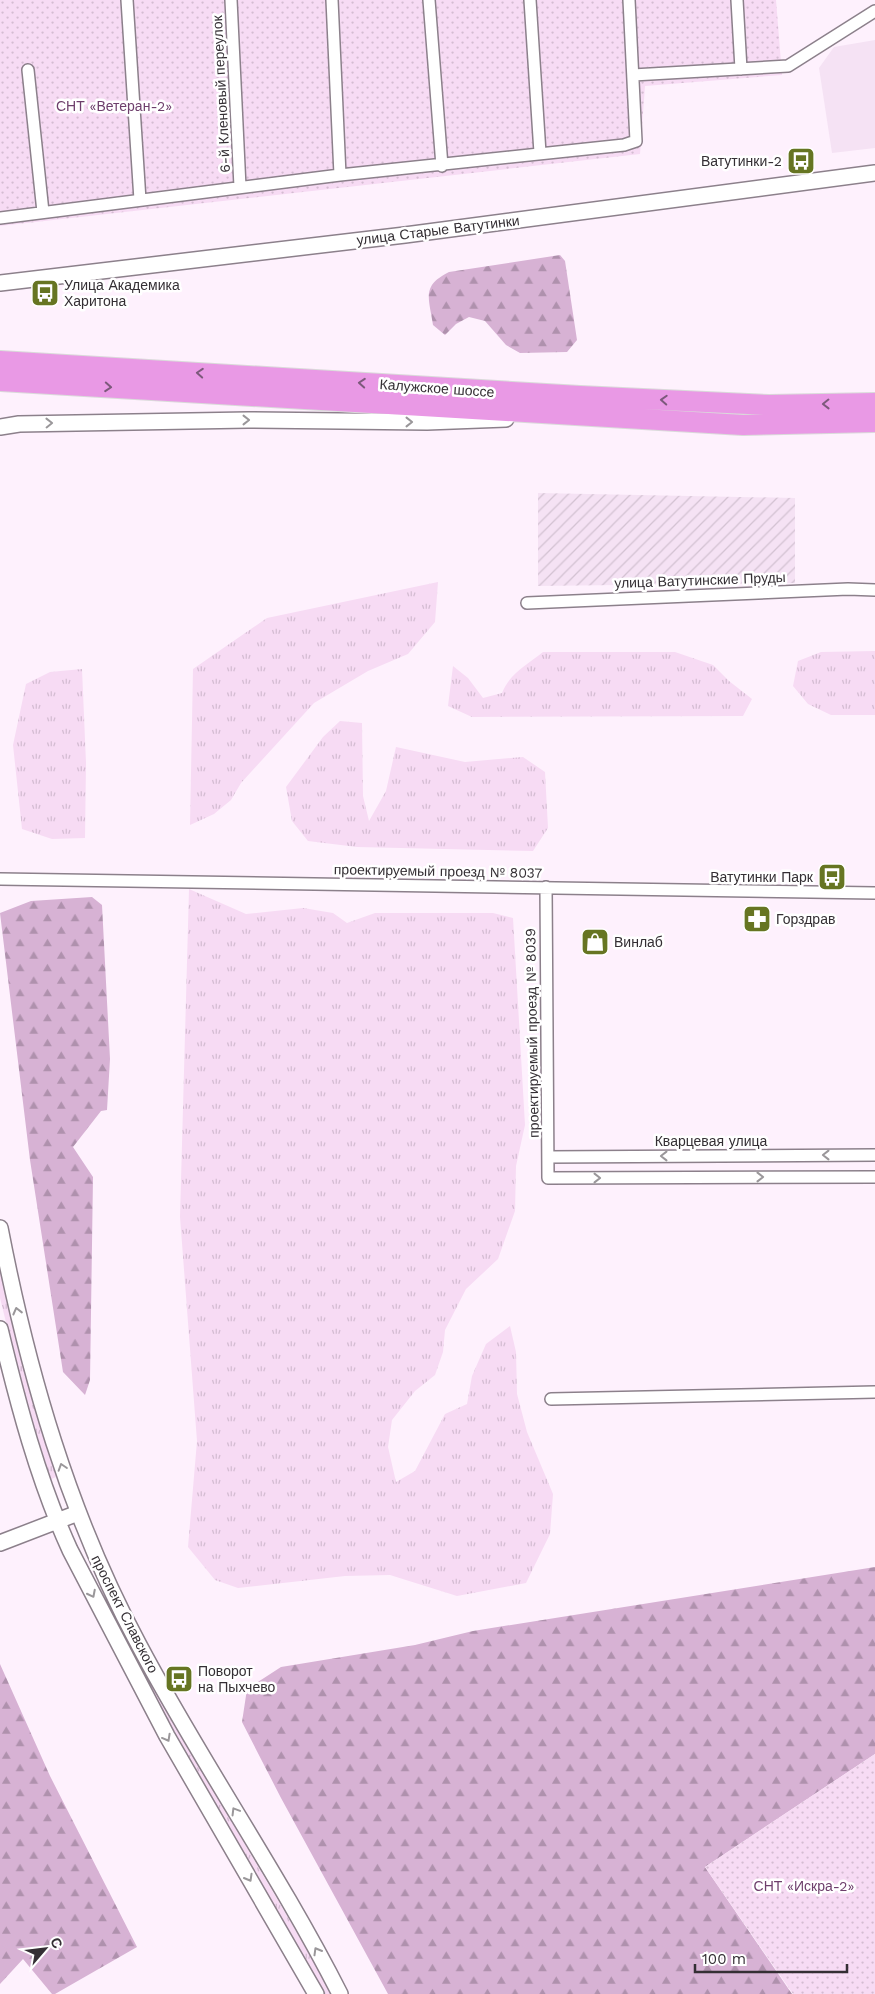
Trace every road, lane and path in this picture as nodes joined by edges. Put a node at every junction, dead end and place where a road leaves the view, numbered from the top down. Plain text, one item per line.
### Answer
1 (127, 0) edge
2 (231, 0) edge
3 (332, 0) edge
4 (429, 0) edge
5 (530, 0) edge
6 (629, 0) edge
7 (737, 0) edge
8 (875, 11) edge
9 (741, 68) junction
10 (28, 70) dead end
11 (633, 75) junction
12 (540, 153) junction
13 (442, 166) junction
14 (875, 174) edge
15 (340, 175) junction
16 (240, 187) junction
17 (140, 200) junction
18 (43, 212) junction
19 (0, 218) edge
20 (0, 283) edge
21 (0, 361) edge
22 (0, 381) edge
23 (875, 403) edge
24 (578, 416) junction
25 (875, 422) edge
26 (0, 427) edge
27 (875, 590) edge
28 (527, 603) dead end
29 (0, 879) edge
30 (546, 887) junction
31 (875, 893) edge
32 (875, 1155) edge
33 (548, 1157) junction
34 (875, 1177) edge
35 (0, 1228) edge
36 (0, 1328) edge
37 (875, 1392) edge
38 (551, 1399) dead end
39 (44, 1486) junction
40 (78, 1514) junction
41 (57, 1522) junction
42 (25, 1534) junction
43 (0, 1543) edge
44 (70, 1550) junction
45 (316, 1994) edge
46 (340, 1994) edge

1 - 17 street
2 - 16 street, 6-й Кленовый переулок
3 - 15 street
4 - 13 street
5 - 12 street
6 - 11 street
7 - 9 street
8 - 9 street
9 - 11 street
10 - 18 street
11 - 12 street
12 - 13 street
13 - 15 street
14 - 20 main road, улица Старые Ватутинки
15 - 16 street
16 - 17 street
17 - 18 street
18 - 19 street
23 -> 21 highway, Калужское шоссе
22 -> 24 highway, Калужское шоссе
24 - 25 highway, Калужское шоссе
26 -> 24 main road
27 - 28 street, улица Ватутинские Пруды
29 - 30 street, проектируемый проезд № 8037
30 - 31 street, проектируемый проезд № 8037
30 - 33 street, проектируемый проезд № 8039
32 -> 33 street, Кварцевая улица
33 -> 34 street, проектируемый проезд № 8039
40 -> 35 main road, проспект Славского
36 - 39 main road, проспект Славского
37 - 38 street
39 - 41 main road, проспект Славского
39 - 42 main road
40 - 41 main road
46 -> 40 main road, проспект Славского
41 - 42 main road
41 - 44 main road, проспект Славского
42 - 43 main road
42 - 44 main road
44 -> 45 main road, проспект Славского

